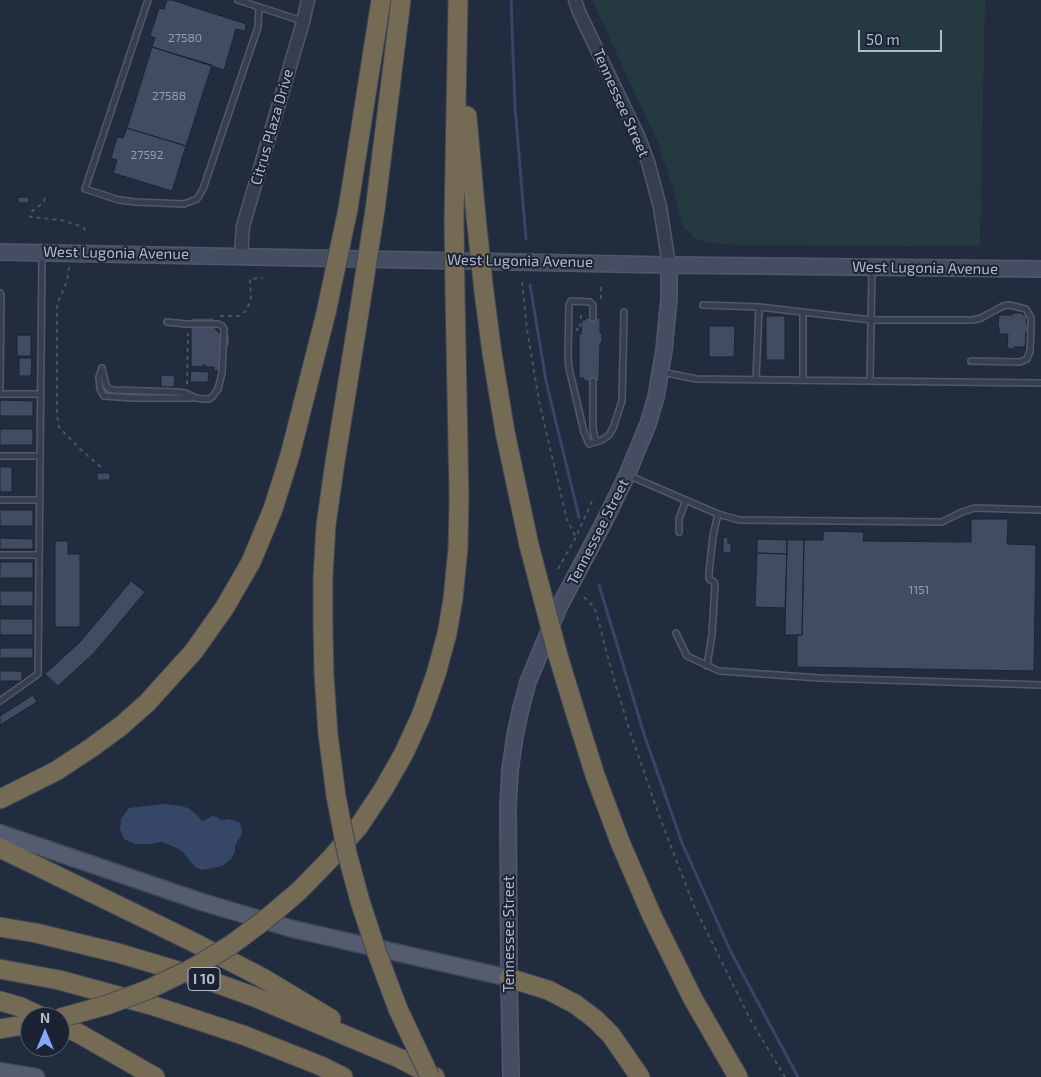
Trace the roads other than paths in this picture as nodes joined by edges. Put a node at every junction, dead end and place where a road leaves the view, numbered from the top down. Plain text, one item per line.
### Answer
1 (148, 0) edge
2 (238, 0) edge
3 (308, 0) edge
4 (381, 0) edge
5 (401, 0) edge
6 (458, 0) edge
7 (575, 0) edge
8 (259, 7) junction
9 (303, 22) junction
10 (458, 25) junction
11 (0, 252) edge
12 (42, 252) junction
13 (241, 256) junction
14 (669, 265) junction
15 (872, 268) junction
16 (1041, 269) edge
17 (0, 293) edge
18 (703, 305) dead end
19 (759, 307) junction
20 (624, 312) dead end
21 (803, 312) junction
22 (594, 317) road end
23 (871, 320) junction
24 (167, 322) dead end
25 (971, 361) dead end
26 (661, 372) junction
27 (756, 379) junction
28 (803, 380) junction
29 (593, 381) dead end
30 (870, 381) junction
31 (1041, 383) edge
32 (0, 389) edge
33 (0, 394) edge
34 (41, 394) junction
35 (196, 398) junction
36 (596, 442) junction
37 (0, 456) edge
38 (40, 456) junction
39 (627, 475) junction
40 (0, 500) edge
41 (39, 500) junction
42 (686, 500) junction
43 (1041, 510) edge
44 (718, 514) junction
45 (678, 532) dead end
46 (0, 555) edge
47 (39, 555) junction
48 (676, 633) dead end
49 (707, 666) junction
50 (1041, 685) edge
51 (0, 701) edge
52 (7, 796) edge
53 (0, 833) edge
54 (0, 848) edge
55 (0, 928) edge
56 (0, 969) edge
57 (509, 978) junction
58 (0, 1001) edge
59 (21, 1007) edge
60 (70, 1015) edge
61 (20, 1026) edge
62 (0, 1029) edge
63 (70, 1030) edge
64 (399, 1058) junction
65 (0, 1071) edge
66 (36, 1077) edge
67 (155, 1077) edge
68 (343, 1077) edge
69 (430, 1077) edge
70 (435, 1077) edge
71 (511, 1077) edge
72 (640, 1077) edge
73 (738, 1077) edge

1 - 8 lane
2 - 8 lane
3 - 9 street, Citrus Plaza Drive
4 - 52 highway, bridge
5 - 69 highway, bridge
6 - 10 highway
7 - 14 street, Tennessee Street
8 - 9 lane
9 - 13 street, Citrus Plaza Drive
10 - 60 highway, bridge
10 - 73 highway, bridge
11 - 12 main road, West Lugonia Avenue
12 - 13 main road, West Lugonia Avenue
12 - 34 lane
13 - 14 main road, West Lugonia Avenue
14 - 15 main road, West Lugonia Avenue
14 - 26 main road, Tennessee Street
15 - 16 main road, West Lugonia Avenue
15 - 23 lane
17 - 32 lane
18 - 19 lane
19 - 21 lane
19 - 27 lane
20 - 36 lane
21 - 23 lane
21 - 28 lane
22 - 36 lane
23 - 25 lane
23 - 30 lane
24 - 35 lane
26 - 27 lane
26 - 39 main road, Tennessee Street
27 - 28 lane
28 - 30 lane
29 - 36 lane
30 - 31 lane
33 - 34 lane
34 - 38 lane
35 - 35 lane
37 - 38 lane
38 - 41 lane
39 - 42 lane
39 - 57 main road, Tennessee Street
40 - 41 lane
41 - 47 lane
42 - 44 lane
42 - 45 lane
43 - 44 lane
44 - 49 lane
46 - 47 lane
47 - 51 lane
48 - 49 lane
49 - 50 lane
53 - 57 main road
54 - 64 highway
55 - 64 highway, I 10
56 - 68 highway
57 - 71 main road, Tennessee Street
57 - 72 highway
58 - 59 highway
61 - 62 highway
63 - 67 highway
64 - 70 highway, I 10
65 - 66 main road

